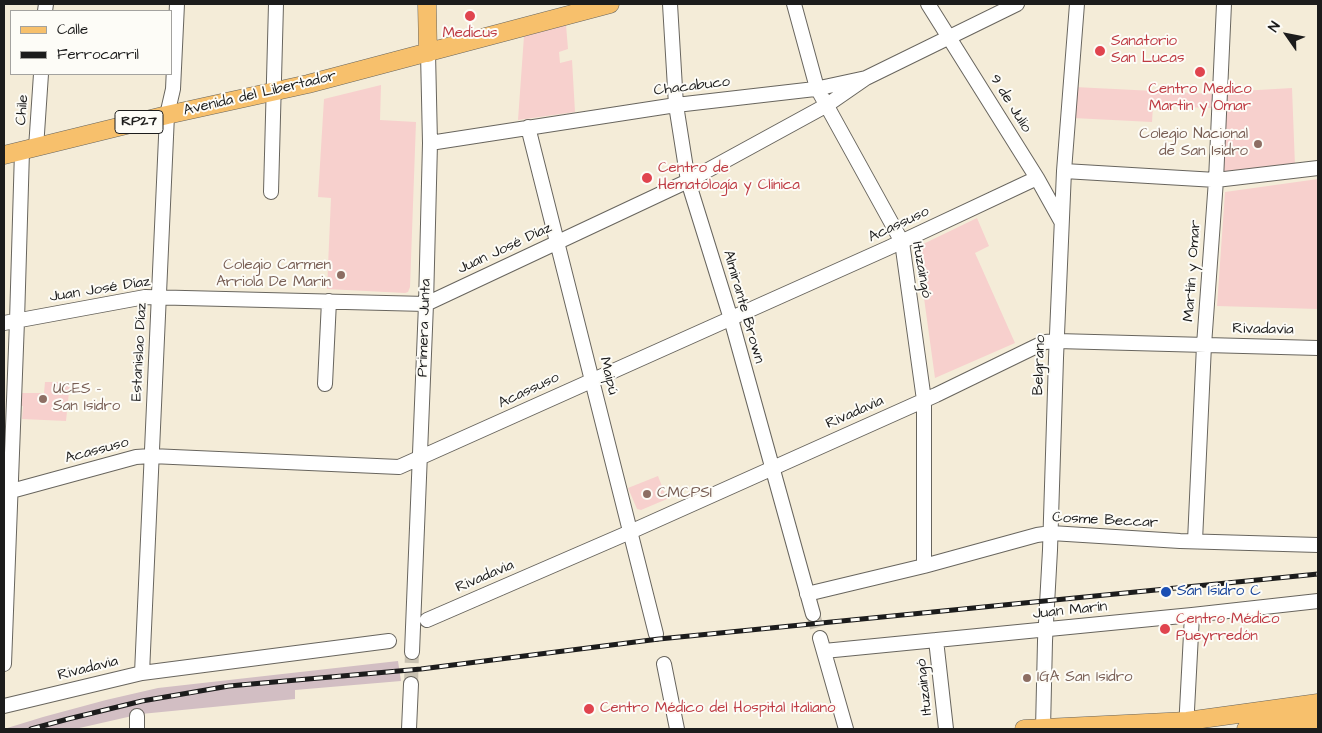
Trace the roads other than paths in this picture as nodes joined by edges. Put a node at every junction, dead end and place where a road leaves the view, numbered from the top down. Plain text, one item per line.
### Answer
1 (177, 4) edge
2 (276, 4) edge
3 (427, 4) edge
4 (610, 4) edge
5 (670, 4) edge
6 (794, 4) edge
7 (928, 4) edge
8 (1017, 4) edge
9 (1077, 4) edge
10 (1224, 4) edge
11 (579, 8) edge
12 (949, 37) junction
13 (428, 54) junction
14 (41, 75) edge
15 (866, 78) junction
16 (817, 88) junction
17 (275, 92) junction
18 (827, 105) junction
19 (676, 106) junction
20 (167, 115) junction
21 (528, 127) junction
22 (430, 143) junction
23 (29, 150) junction
24 (4, 155) edge
25 (1318, 168) edge
26 (1064, 171) junction
27 (1037, 178) junction
28 (1216, 180) junction
29 (688, 181) junction
30 (271, 192) dead end
31 (1062, 224) junction
32 (902, 242) junction
33 (557, 243) junction
34 (159, 296) junction
35 (329, 301) junction
36 (426, 304) junction
37 (730, 319) junction
38 (10, 322) edge
39 (1057, 341) junction
40 (1204, 345) junction
41 (1318, 348) edge
42 (592, 380) junction
43 (325, 384) dead end
44 (924, 400) junction
45 (151, 456) junction
46 (420, 459) junction
47 (772, 467) junction
48 (7, 492) edge
49 (630, 532) junction
50 (1051, 533) junction
51 (1195, 541) junction
52 (1318, 545) edge
53 (924, 566) junction
54 (807, 594) junction
55 (1318, 601) edge
56 (813, 614) tunnel mouth
57 (1192, 615) junction
58 (427, 620) dead end
59 (1045, 630) junction
60 (656, 634) dead end
61 (936, 640) junction
62 (388, 641) dead end
63 (412, 652) tunnel mouth
64 (4, 664) edge
65 (664, 664) dead end
66 (142, 673) junction
67 (411, 684) tunnel mouth
68 (1318, 703) edge
69 (4, 706) edge
70 (1318, 720) edge
71 (1186, 725) edge
72 (1043, 728) edge
73 (409, 729) edge
74 (677, 729) edge
75 (846, 729) edge
76 (946, 729) edge
77 (1024, 729) edge
78 (1246, 729) edge

1 - 20 street, Estanislao Díaz
2 - 17 street
3 - 13 main road, Primera Junta
4 - 11 main road, RP27
5 - 19 street, Almirante Brown
6 - 16 street, Ituzaingó
7 - 12 street, 9 de Julio
8 - 12 street, Chacabuco
9 - 26 street, Belgrano
10 - 28 street, Martín y Omar
11 - 13 main road, RP27
12 - 15 street, Chacabuco
12 - 27 street, 9 de Julio
13 - 17 main road, Avenida del Libertador / RP27
13 - 22 street, Primera Junta
14 - 23 street, Chile
15 - 16 street, Chacabuco
15 - 18 street, Juan José Díaz
16 - 18 street, Ituzaingó
16 - 19 street, Chacabuco
17 - 20 main road, Avenida del Libertador / RP27
17 - 30 street
18 - 29 street, Juan José Díaz
18 - 32 street, Ituzaingó
19 - 21 street, Chacabuco
19 - 29 street, Almirante Brown
20 - 23 main road, Avenida del Libertador / RP27
20 - 34 street, Estanislao Díaz
21 - 22 street, Chacabuco
21 - 33 street, Maipú
22 - 36 street, Primera Junta
23 - 24 main road, Avenida del Libertador / RP27
23 - 38 street, Chile
25 - 28 street
26 - 28 street
26 - 31 street, Belgrano
27 - 31 street, 9 de Julio
27 - 32 street, Acassuso
28 - 40 street, Martín y Omar
29 - 33 street, Juan José Díaz
29 - 37 street, Almirante Brown
31 - 39 street, Belgrano
32 - 37 street, Acassuso
32 - 44 street, Ituzaingó
33 - 36 street, Juan José Díaz
33 - 42 street, Maipú
34 - 35 street, Juan José Díaz
34 - 38 street, Juan José Díaz
34 - 45 street, Estanislao Díaz
35 - 36 street, Juan José Díaz
35 - 43 street
36 - 46 street, Primera Junta
37 - 42 street, Acassuso
37 - 47 street, Almirante Brown
38 - 48 street, Chile
39 - 40 street, Rivadavia
39 - 44 street, Rivadavia
39 - 50 street, Belgrano
40 - 41 street, Rivadavia
40 - 51 street, Martín y Omar
42 - 46 street, Acassuso
42 - 49 street, Maipú
44 - 47 street, Rivadavia
44 - 53 street, Ituzaingó
45 - 46 street, Acassuso
45 - 48 street, Acassuso
45 - 66 street, Estanislao Díaz
46 - 63 street, Primera Junta
47 - 49 street, Rivadavia
47 - 54 street, Almirante Brown
48 - 64 street, Chile
49 - 58 street, Rivadavia
49 - 60 street, Maipú
50 - 51 street, Cosme Beccar
50 - 53 street, Cosme Beccar
50 - 59 street, Belgrano
51 - 52 street, Cosme Beccar
53 - 54 street, Cosme Beccar
54 - 56 street, Almirante Brown
55 - 57 street, Juan Marín
57 - 59 street, Juan Marín
57 - 71 street
59 - 61 street, Juan Marín
59 - 72 street, Belgrano
61 - 75 street, Juan Marín
61 - 76 street, Ituzaingó
62 - 66 street, Rivadavia
65 - 74 street
66 - 69 street, Rivadavia
67 - 73 street
68 - 71 main road
70 - 78 main road
71 - 72 main road
72 - 77 main road

